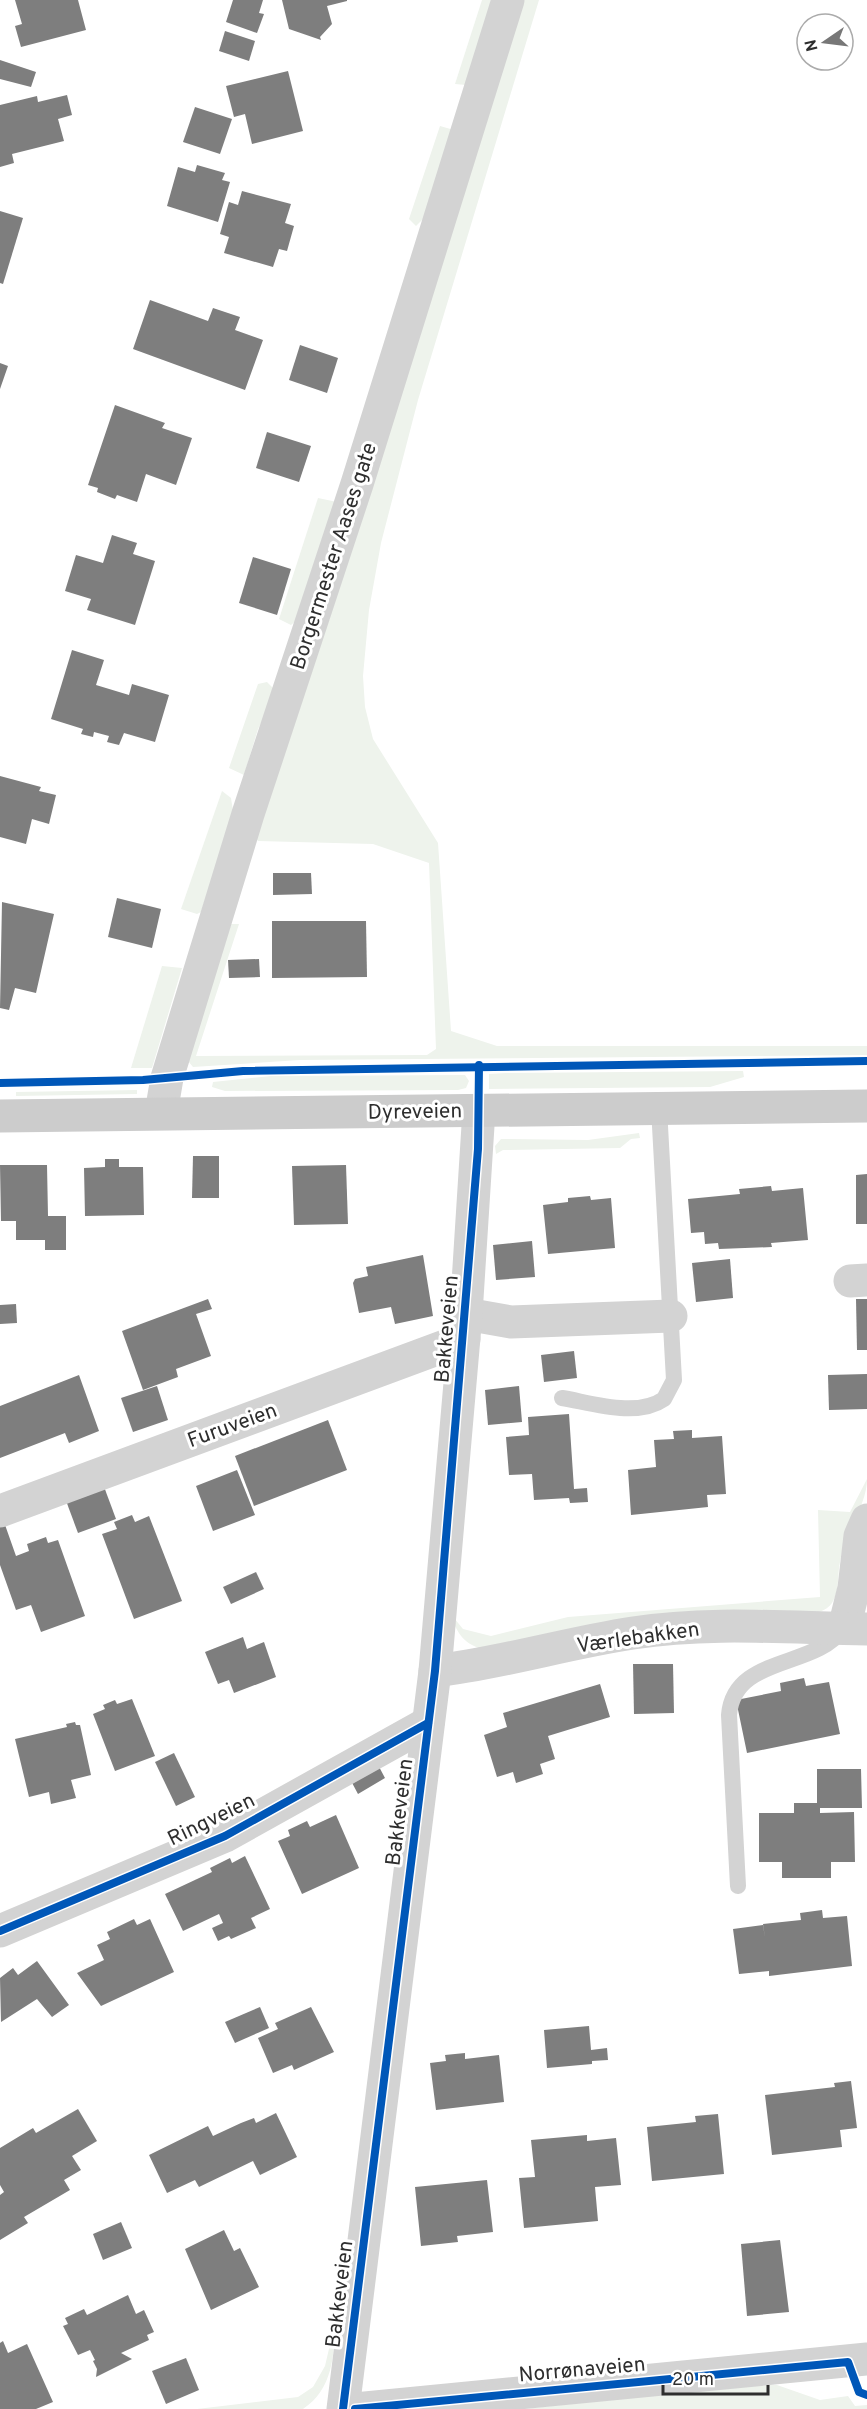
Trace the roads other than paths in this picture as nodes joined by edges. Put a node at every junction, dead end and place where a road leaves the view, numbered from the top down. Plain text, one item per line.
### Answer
1 (508, 0) edge
2 (867, 1106) edge
3 (659, 1108) junction
4 (479, 1110) junction
5 (161, 1113) junction
6 (0, 1116) edge
7 (671, 1316) junction
8 (465, 1327) junction
9 (562, 1398) dead end
10 (0, 1511) edge
11 (867, 1520) edge
12 (855, 1628) edge
13 (435, 1671) junction
14 (428, 1723) junction
15 (738, 1886) dead end
16 (0, 1930) edge
17 (867, 2359) edge
18 (343, 2409) edge
19 (355, 2409) edge

1 - 5 street, Borgermester Aases gate
2 - 3 main road, Dyreveien
3 - 4 main road, Dyreveien
3 - 7 lane
4 - 5 main road, Dyreveien
4 - 8 street, Bakkeveien
5 - 6 main road, Dyreveien
7 - 8 street
7 - 9 lane
8 - 10 street, Furuveien
8 - 13 street, Bakkeveien
11 - 12 street
12 - 13 street, Værlebakken
12 - 15 lane
13 - 14 street, Bakkeveien
14 - 16 street, Ringveien
14 - 18 street, Bakkeveien
17 - 19 street, Norrønaveien

